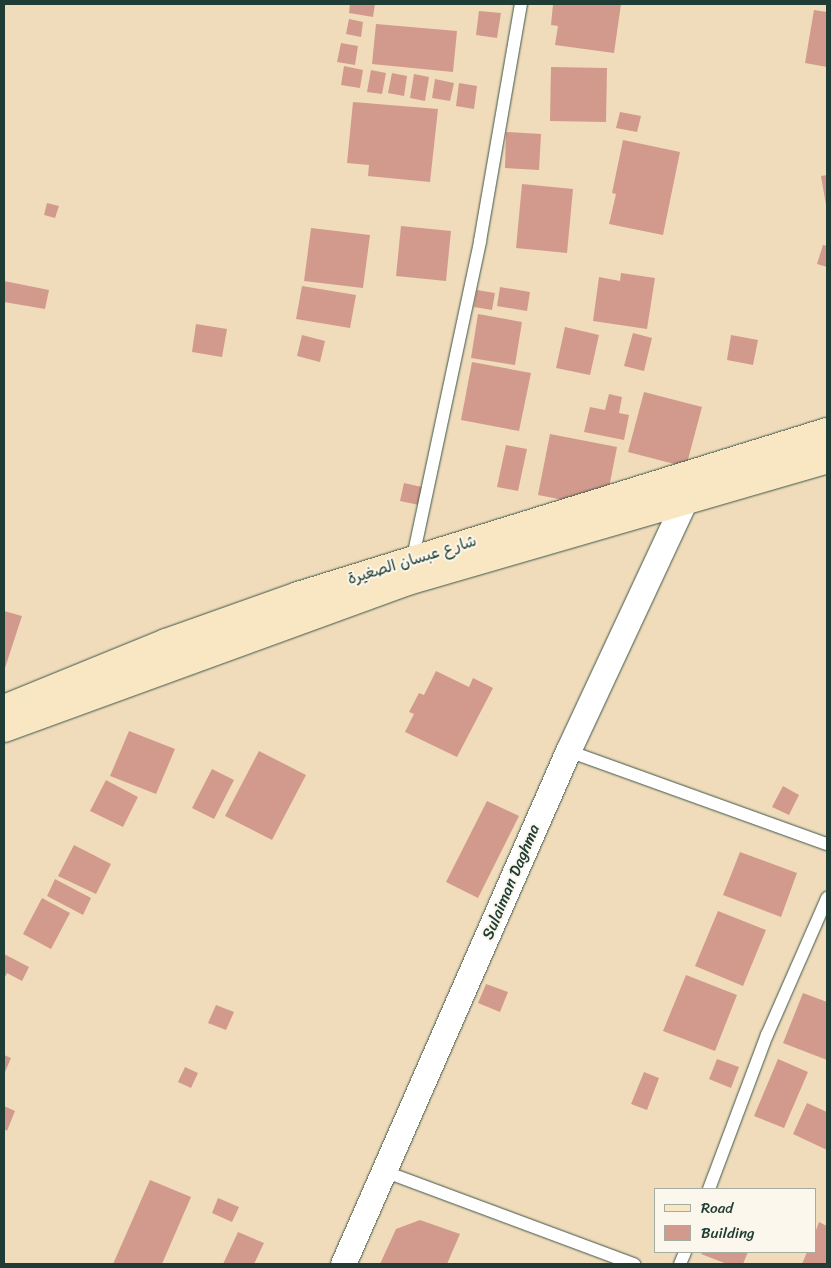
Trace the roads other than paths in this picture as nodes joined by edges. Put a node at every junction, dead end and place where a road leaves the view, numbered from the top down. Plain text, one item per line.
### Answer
1 (521, 4) edge
2 (827, 432) edge
3 (827, 459) edge
4 (684, 502) junction
5 (411, 570) junction
6 (4, 709) edge
7 (4, 728) edge
8 (568, 752) junction
9 (827, 844) edge
10 (827, 898) edge
11 (386, 1172) junction
12 (709, 1188) edge
13 (343, 1264) edge
14 (634, 1264) edge

1 - 5 lane
2 - 5 street, شارع عبسان الصغيرة
3 - 4 street, شارع عبسان الصغيرة
4 - 5 street, شارع عبسان الصغيرة
4 - 8 street, Sulaiman Daghma
5 - 6 street, شارع عبسان الصغيرة
5 - 7 street, شارع عبسان الصغيرة
8 - 9 lane
8 - 11 street, Sulaiman Daghma
10 - 12 lane
11 - 13 street, Sulaiman Daghma
11 - 14 lane

